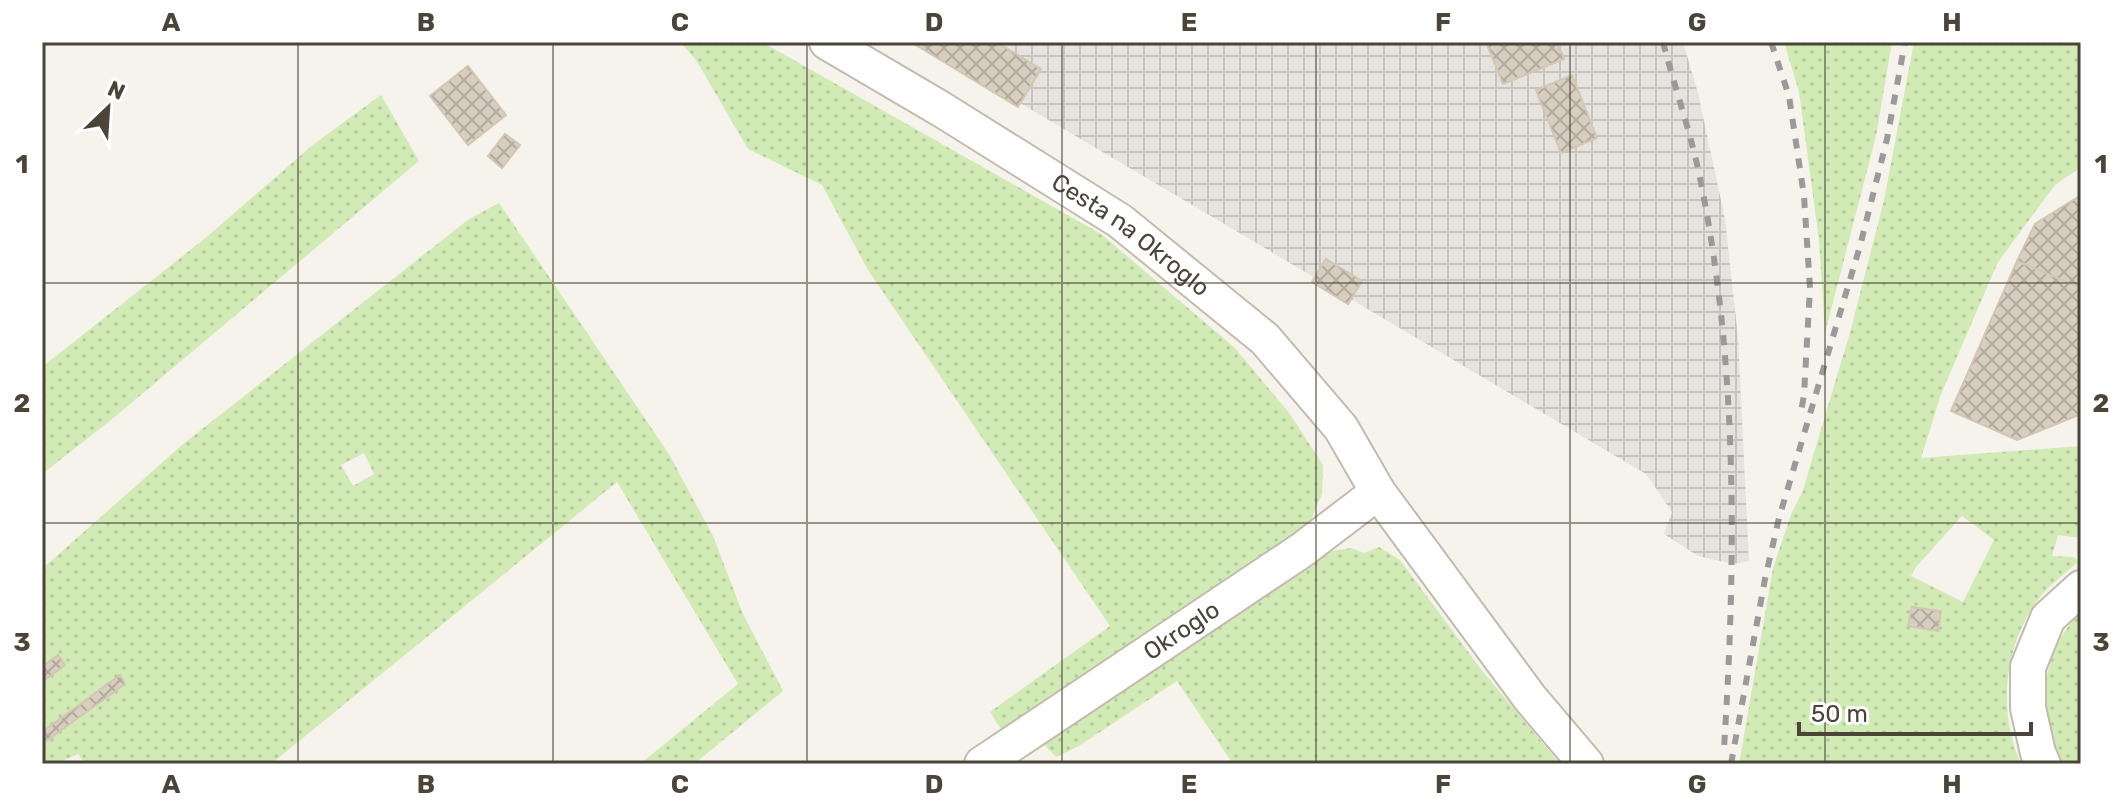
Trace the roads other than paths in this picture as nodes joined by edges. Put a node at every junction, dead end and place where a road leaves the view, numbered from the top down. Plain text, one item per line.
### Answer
1 (827, 42) edge
2 (1378, 492) junction
3 (2081, 588) edge
4 (982, 764) edge
5 (1586, 764) edge
6 (2043, 764) edge

1 - 2 street, Cesta na Okroglo
2 - 4 street, Okroglo
2 - 5 street, Cesta na Okroglo
3 - 6 street

